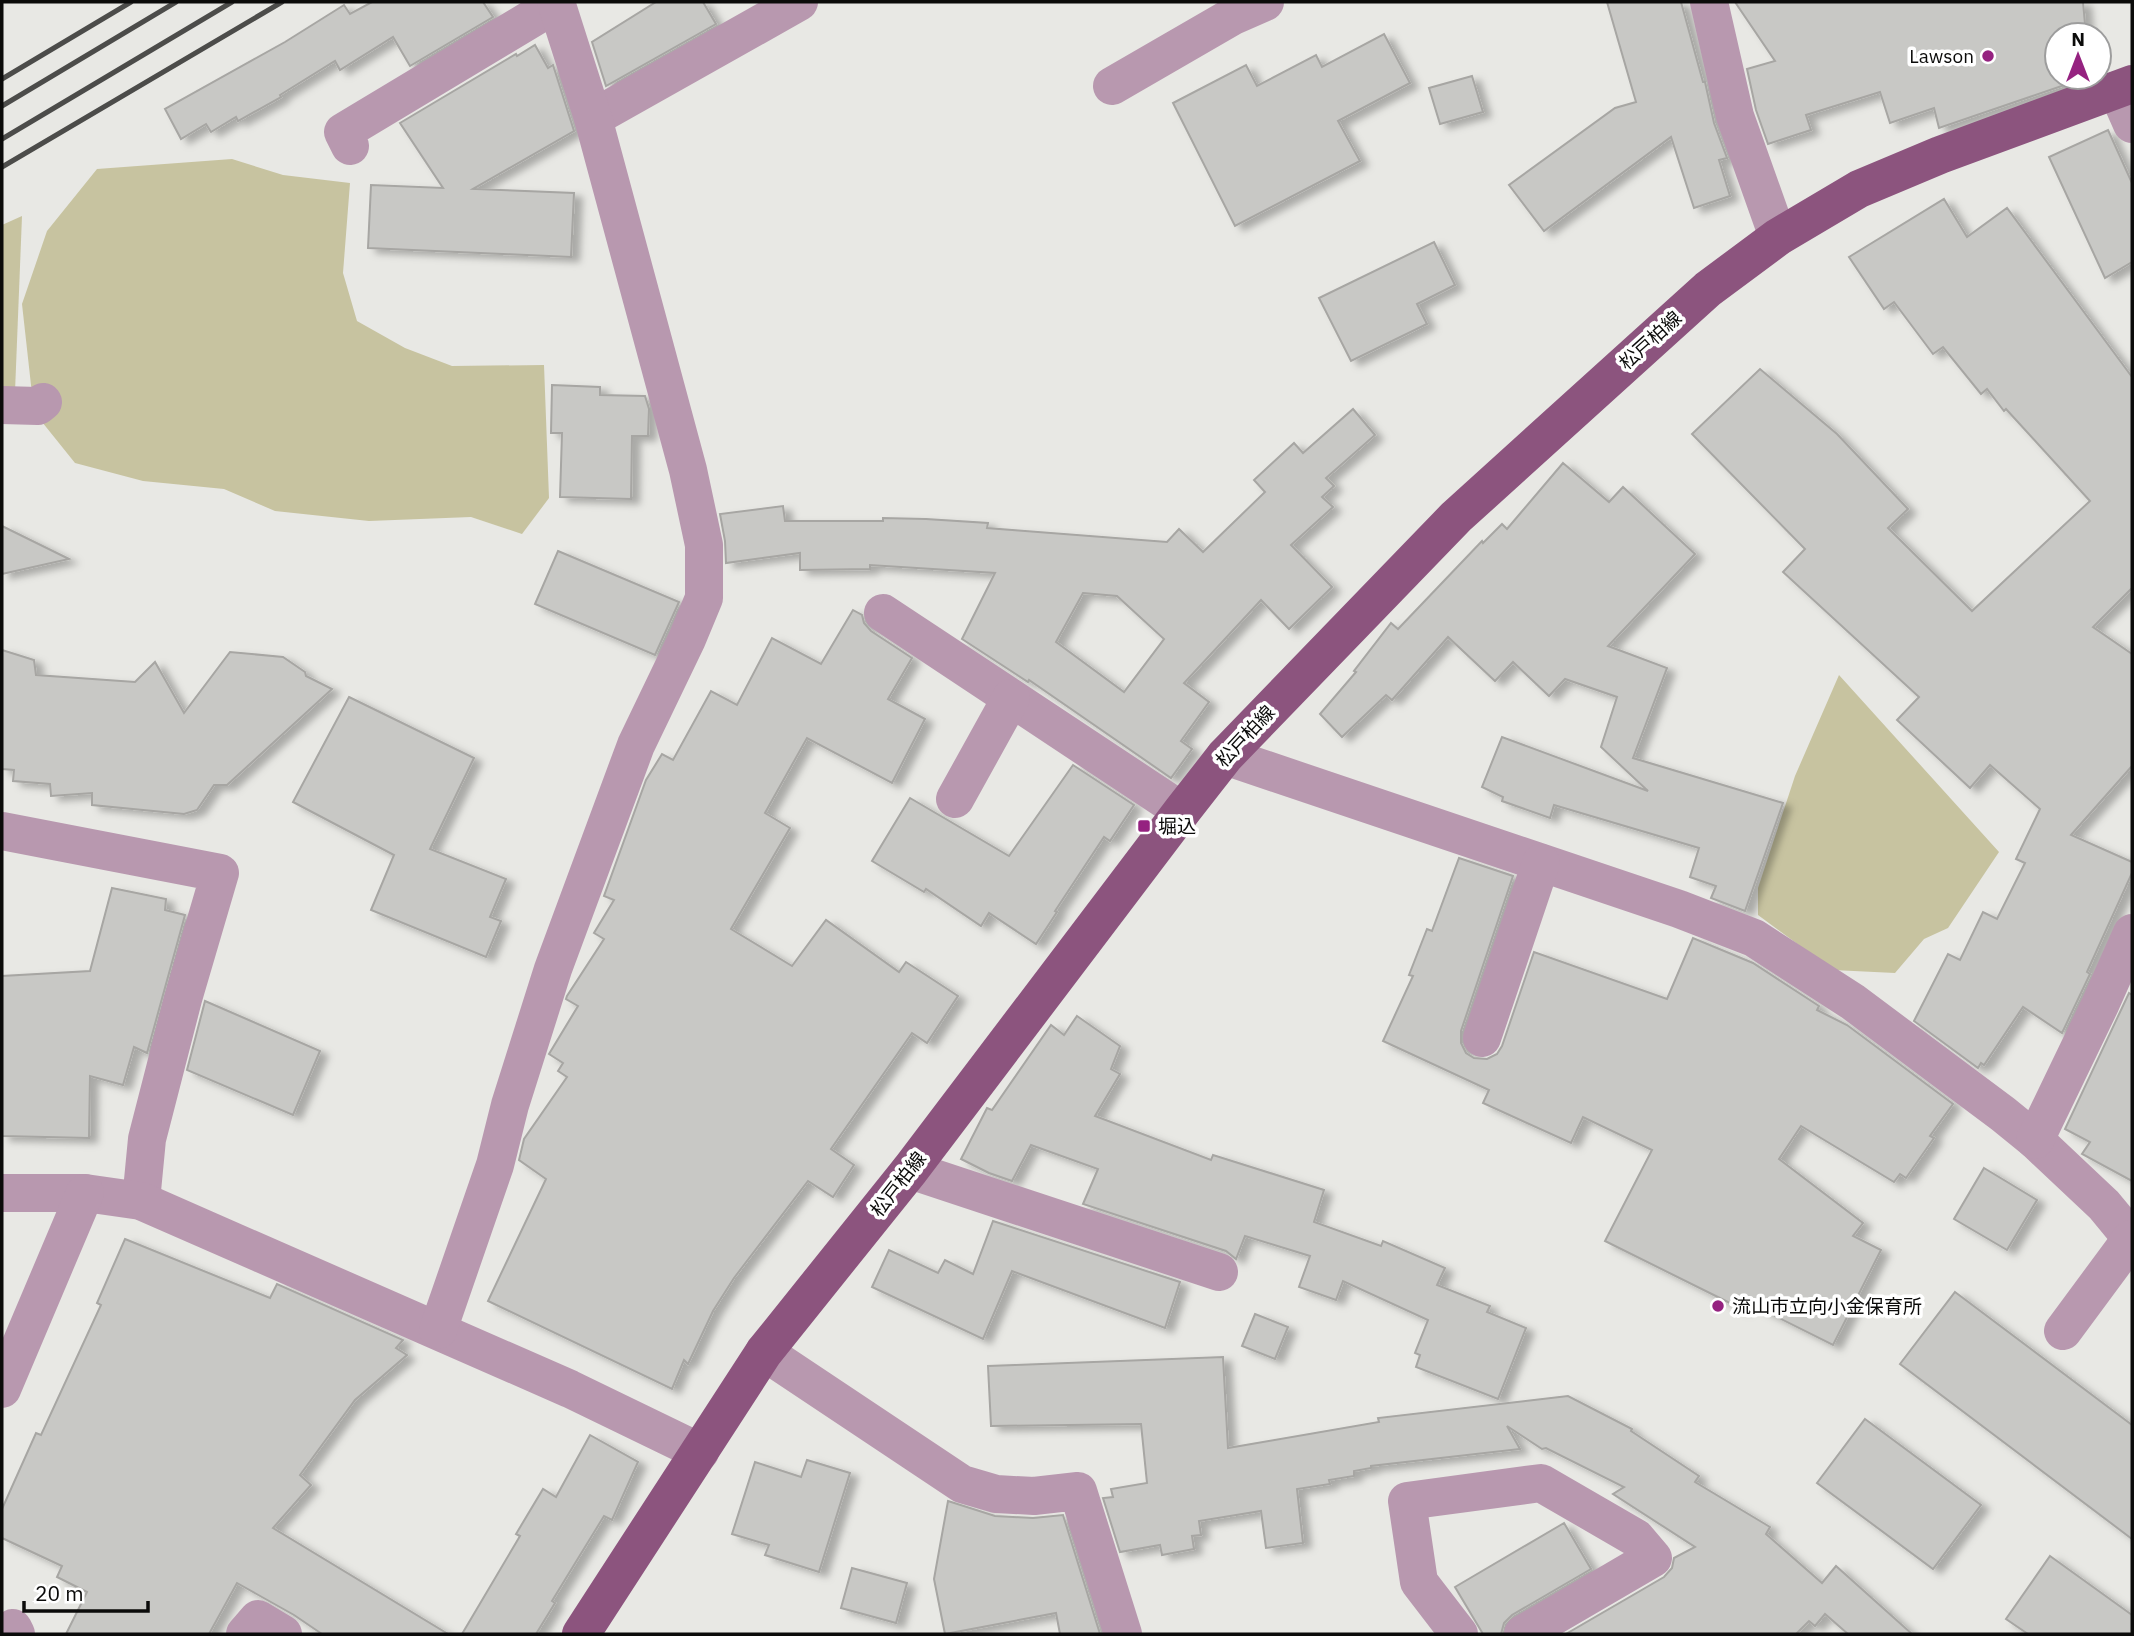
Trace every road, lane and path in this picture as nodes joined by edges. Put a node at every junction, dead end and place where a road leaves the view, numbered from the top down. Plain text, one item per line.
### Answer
1 (799, 2) edge
2 (1709, 2) edge
3 (556, 3) edge
4 (1242, 6) edge
5 (1112, 86) dead end
6 (2125, 87) edge
7 (593, 118) junction
8 (2132, 124) edge
9 (350, 146) dead end
10 (1777, 237) junction
11 (43, 402) dead end
12 (2, 405) edge
13 (883, 613) dead end
14 (1011, 698) junction
15 (1224, 756) junction
16 (955, 799) dead end
17 (1182, 811) junction
18 (2, 831) edge
19 (1541, 863) junction
20 (2132, 933) edge
21 (1482, 1038) dead end
22 (2035, 1140) junction
23 (909, 1170) junction
24 (2, 1193) edge
25 (85, 1193) junction
26 (141, 1201) junction
27 (2132, 1239) edge
28 (1219, 1272) dead end
29 (438, 1331) junction
30 (2063, 1331) dead end
31 (764, 1352) junction
32 (2, 1389) edge
33 (700, 1452) junction
34 (581, 1634) edge
35 (1123, 1634) edge
36 (1459, 1634) edge
37 (1523, 1634) edge

1 - 7 street
2 - 10 street
3 - 7 street
3 - 9 street
4 - 5 street
6 - 8 street
6 - 10 main road, 松戸柏線
7 - 29 street
10 - 15 main road, 松戸柏線
11 - 12 street
13 - 14 street
14 - 16 street
14 - 17 street
15 - 17 main road, 松戸柏線
15 - 19 street
17 - 23 main road, 松戸柏線
18 - 26 street
19 - 21 street
19 - 22 street
20 - 22 street
22 - 27 street
23 - 28 street
23 - 31 main road, 松戸柏線
24 - 25 street
25 - 26 street
25 - 32 street
26 - 29 street
27 - 30 street
29 - 33 street
31 - 33 main road, 松戸柏線
31 - 35 street
33 - 34 main road, 松戸柏線
36 - 37 street

